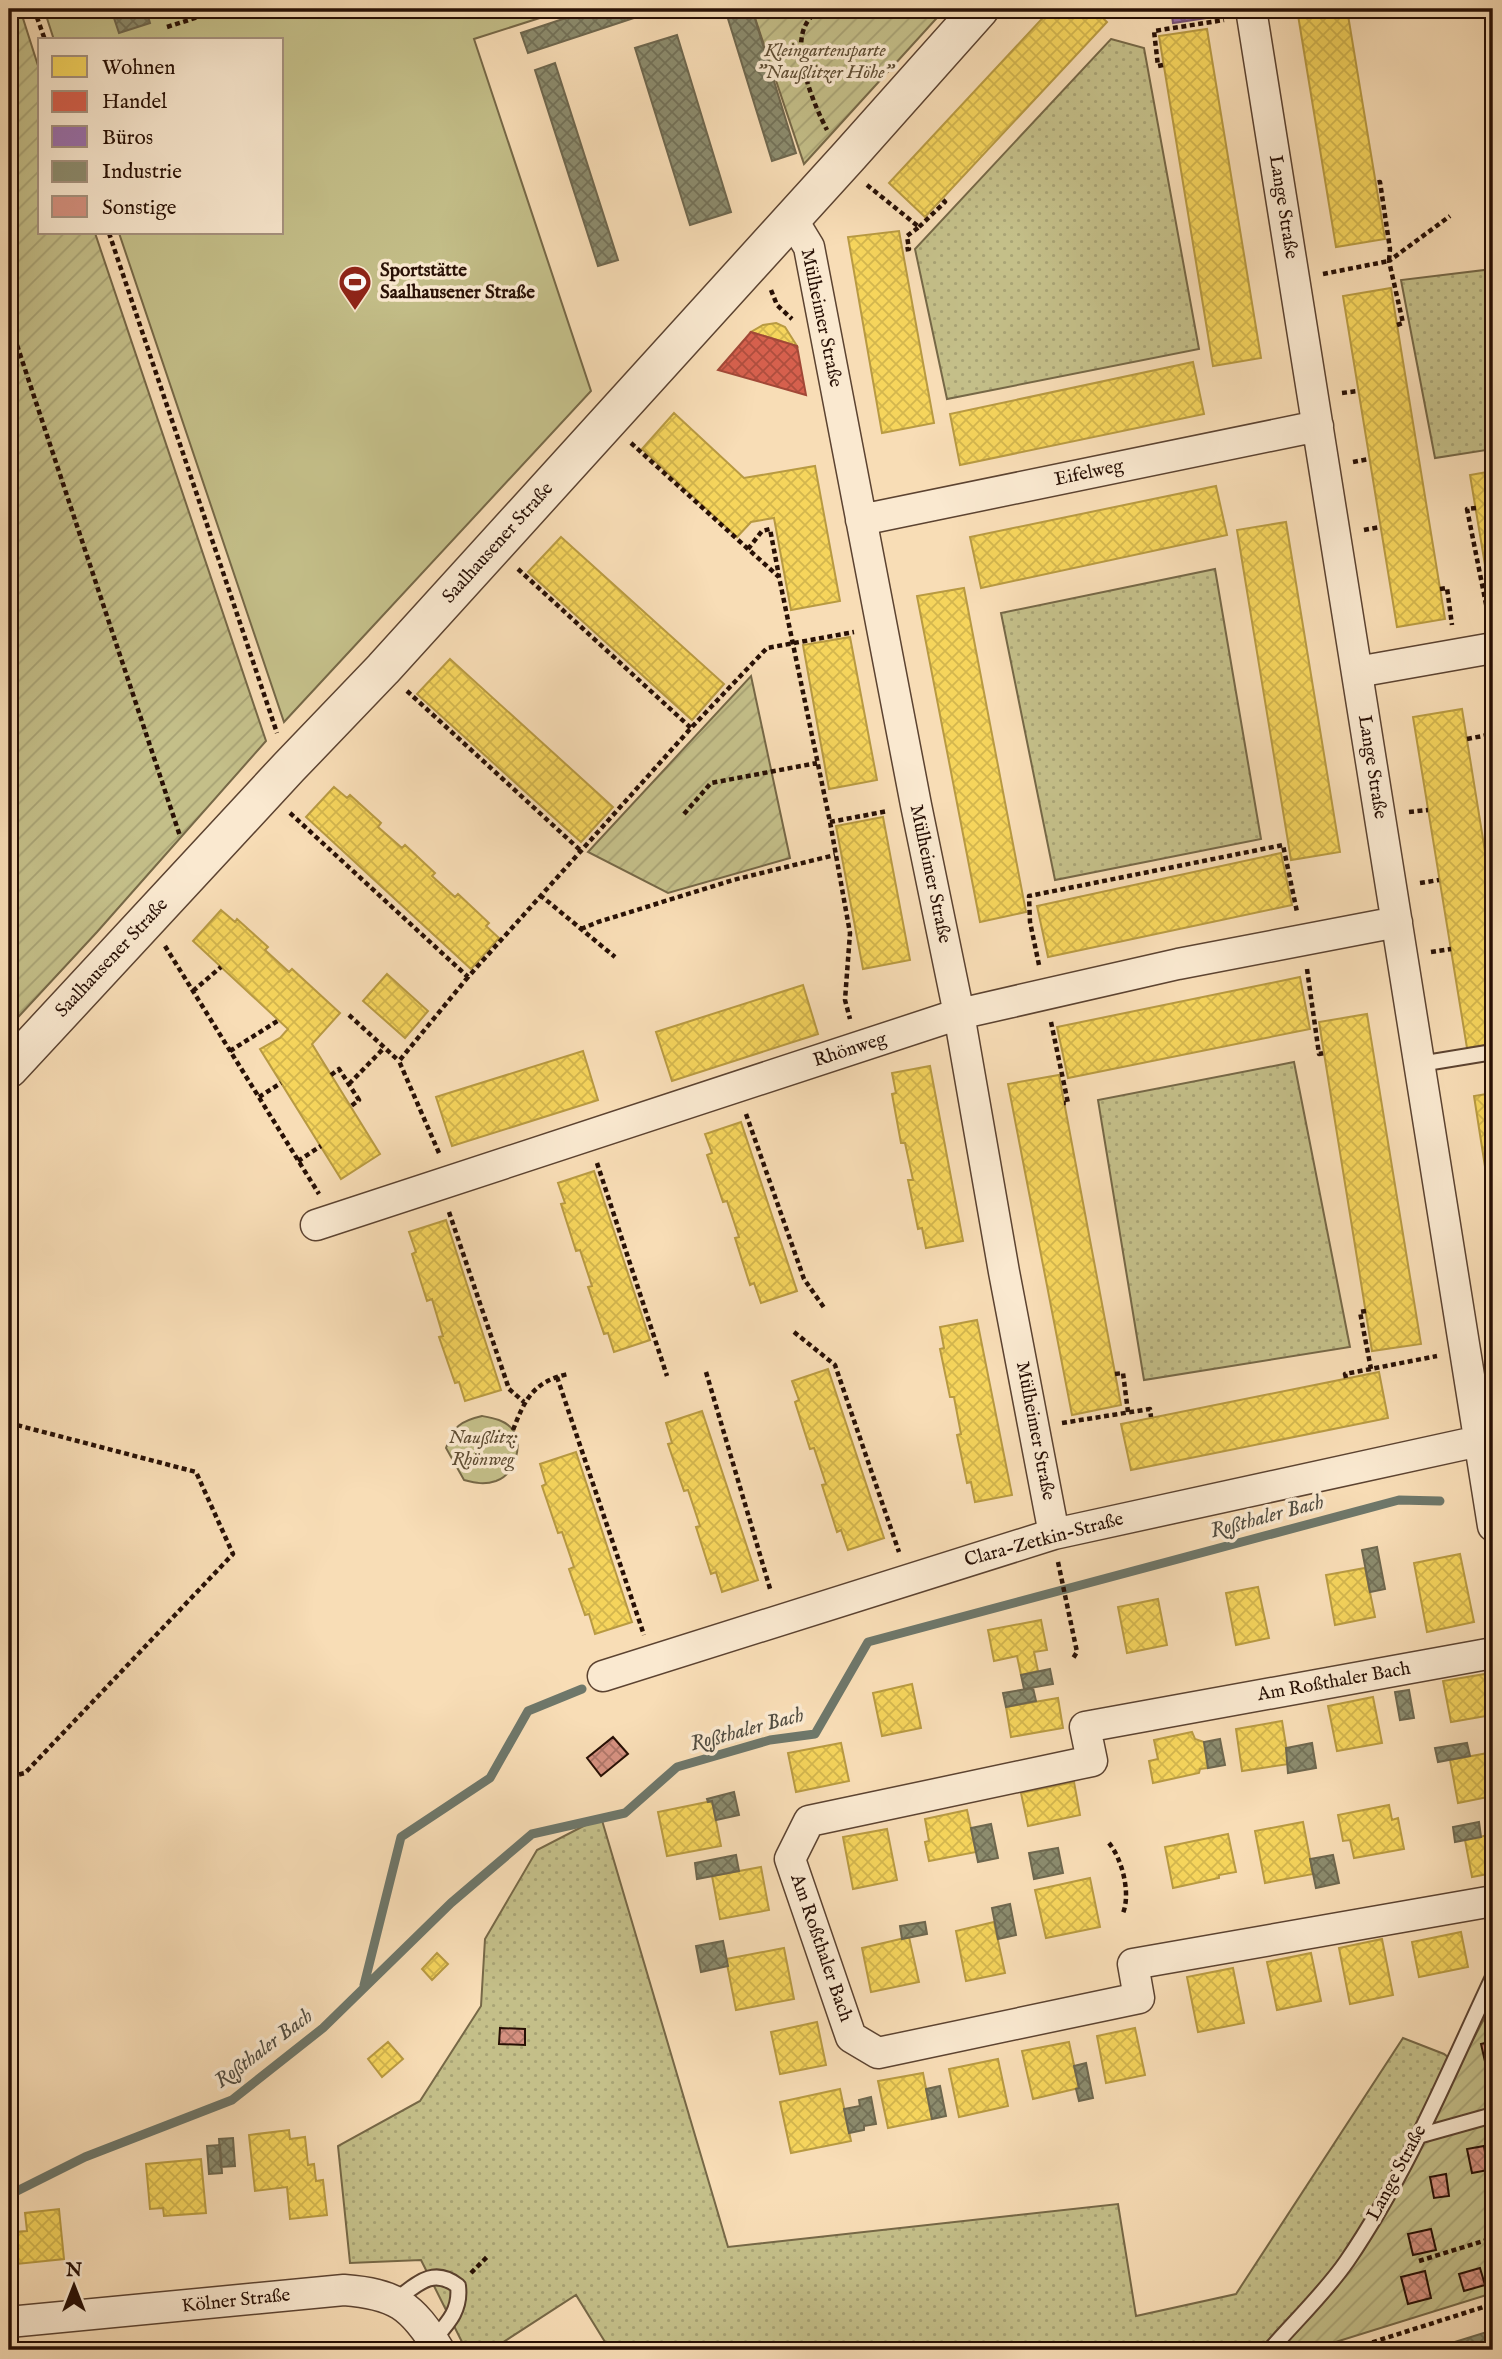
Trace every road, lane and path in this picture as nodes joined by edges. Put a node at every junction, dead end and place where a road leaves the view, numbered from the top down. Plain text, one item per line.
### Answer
1 (34, 9) edge
2 (223, 9) edge
3 (819, 9) edge
4 (979, 9) edge
5 (1252, 12) edge
6 (167, 27) dead end
7 (44, 38) edge
8 (1164, 65) dead end
9 (846, 160) junction
10 (1376, 183) dead end
11 (942, 199) dead end
12 (1450, 216) dead end
13 (792, 219) junction
14 (919, 227) junction
15 (109, 234) edge
16 (902, 250) dead end
17 (1390, 261) junction
18 (746, 270) junction
19 (1295, 280) junction
20 (9, 321) edge
21 (1397, 325) dead end
22 (797, 329) dead end
23 (607, 422) junction
24 (1318, 426) junction
25 (1476, 508) dead end
26 (861, 520) junction
27 (495, 547) junction
28 (748, 549) junction
29 (1485, 566) dead end
30 (1479, 568) junction
31 (779, 577) junction
32 (1440, 589) dead end
33 (882, 628) junction
34 (1492, 637) edge
35 (794, 643) junction
36 (1455, 654) junction
37 (383, 669) junction
38 (1357, 672) junction
39 (691, 728) junction
40 (1493, 734) edge
41 (1467, 738) dead end
42 (817, 763) junction
43 (277, 779) junction
44 (916, 805) junction
45 (684, 814) dead end
46 (830, 822) junction
47 (580, 850) junction
48 (835, 855) junction
49 (202, 860) junction
50 (540, 895) junction
51 (148, 918) junction
52 (1397, 922) junction
53 (581, 929) junction
54 (1303, 941) junction
55 (615, 957) dead end
56 (221, 967) dead end
57 (468, 977) junction
58 (193, 990) junction
59 (1045, 995) junction
60 (959, 1014) junction
61 (349, 1015) dead end
62 (279, 1020) dead end
63 (858, 1047) junction
64 (384, 1048) junction
65 (230, 1051) junction
66 (1493, 1052) edge
67 (1324, 1053) dead end
68 (399, 1061) junction
69 (1420, 1064) junction
70 (9, 1069) edge
71 (331, 1075) dead end
72 (281, 1083) dead end
73 (349, 1084) junction
74 (737, 1087) junction
75 (259, 1097) junction
76 (1064, 1103) dead end
77 (351, 1106) dead end
78 (588, 1136) junction
79 (321, 1146) dead end
80 (298, 1161) junction
81 (445, 1183) junction
82 (325, 1222) joint
83 (825, 1309) dead end
84 (1366, 1311) dead end
85 (794, 1332) dead end
86 (1465, 1350) junction
87 (1371, 1369) junction
88 (706, 1372) dead end
89 (568, 1374) dead end
90 (1115, 1374) dead end
91 (667, 1376) dead end
92 (557, 1377) junction
93 (1346, 1378) dead end
94 (524, 1402) junction
95 (1128, 1412) junction
96 (1151, 1417) dead end
97 (9, 1423) edge
98 (1034, 1427) junction
99 (513, 1430) dead end
100 (1487, 1440) edge
101 (1493, 1526) edge
102 (1054, 1534) junction
103 (1059, 1567) dead end
104 (908, 1578) junction
105 (779, 1620) junction
106 (1493, 1653) edge
107 (652, 1659) junction
108 (1072, 1660) dead end
109 (603, 1676) dead end
110 (9, 1777) edge
111 (1109, 1843) dead end
112 (1493, 1900) edge
113 (1123, 1913) dead end
114 (1493, 1977) edge
115 (1493, 2115) edge
116 (1418, 2136) junction
117 (1493, 2238) edge
118 (1419, 2261) dead end
119 (396, 2300) junction
120 (1493, 2304) edge
121 (9, 2322) edge
122 (436, 2345) edge
123 (1270, 2350) edge
124 (1348, 2350) edge

1 - 7 path
2 - 6 path
3 - 9 path
4 - 9 street, Saalhausener Straße
5 - 8 path
5 - 19 street, Lange Straße
9 - 13 street, Saalhausener Straße
9 - 14 path
10 - 17 path
11 - 14 path
12 - 17 path
13 - 18 street, Saalhausener Straße
13 - 26 street, Mülheimer Straße
14 - 16 path
15 - 43 path
17 - 19 path
17 - 21 path
18 - 22 path
18 - 23 street, Saalhausener Straße
19 - 24 street, Lange Straße
20 - 49 path
23 - 27 street, Saalhausener Straße
23 - 28 path
24 - 26 street, Eifelweg
24 - 38 street, Lange Straße
25 - 30 path
26 - 33 street, Mülheimer Straße
27 - 37 street, Saalhausener Straße
27 - 39 path
28 - 31 path
28 - 31 path
29 - 30 path
30 - 34 path
31 - 35 path
32 - 36 path
33 - 35 path
33 - 44 street, Mülheimer Straße
34 - 36 street
35 - 39 path
35 - 42 path
36 - 38 street
37 - 43 street, Saalhausener Straße
37 - 47 path
38 - 52 street, Lange Straße
39 - 47 path
40 - 41 path
42 - 45 path
42 - 46 path
43 - 49 street, Saalhausener Straße
43 - 57 path
44 - 46 path
44 - 60 street, Mülheimer Straße
46 - 48 path
47 - 50 path
48 - 53 path
48 - 63 path
49 - 51 street, Saalhausener Straße
50 - 53 path
50 - 57 path
51 - 58 path
51 - 70 street, Saalhausener Straße
52 - 54 street, Rhönweg
52 - 69 street, Lange Straße
53 - 55 path
54 - 59 street, Rhönweg
54 - 59 path
54 - 67 path
56 - 58 path
57 - 68 path
58 - 65 path
59 - 60 street, Rhönweg
59 - 76 path
60 - 63 street, Rhönweg
60 - 98 street, Mülheimer Straße
61 - 64 path
62 - 65 path
63 - 74 street, Rhönweg
64 - 68 path
64 - 73 path
65 - 75 path
66 - 69 lane
68 - 81 path
69 - 86 street, Lange Straße
71 - 73 path
72 - 75 path
73 - 77 path
74 - 78 street, Rhönweg
74 - 83 path
75 - 80 path
78 - 81 street, Rhönweg
78 - 91 path
79 - 80 path
80 - 82 path
81 - 82 street, Rhönweg
81 - 94 path
84 - 87 path
85 - 104 path
86 - 87 path
86 - 100 street, Lange Straße
87 - 93 path
88 - 105 path
89 - 92 path
90 - 95 path
92 - 94 path
92 - 107 path
94 - 99 path
95 - 96 path
95 - 98 path
97 - 110 path
98 - 102 street, Mülheimer Straße
100 - 101 street, Lange Straße
100 - 102 street, Clara-Zetkin-Straße
102 - 104 street, Clara-Zetkin-Straße
103 - 108 path
104 - 105 street, Clara-Zetkin-Straße
105 - 107 street, Clara-Zetkin-Straße
106 - 112 street, Am Roßthaler Bach
107 - 109 street, Clara-Zetkin-Straße
111 - 113 path
114 - 116 lane, Lange Straße
115 - 116 lane
116 - 123 lane, Lange Straße
117 - 118 path
119 - 121 street, Kölner Straße
119 - 122 street
119 - 122 lane
120 - 124 path

